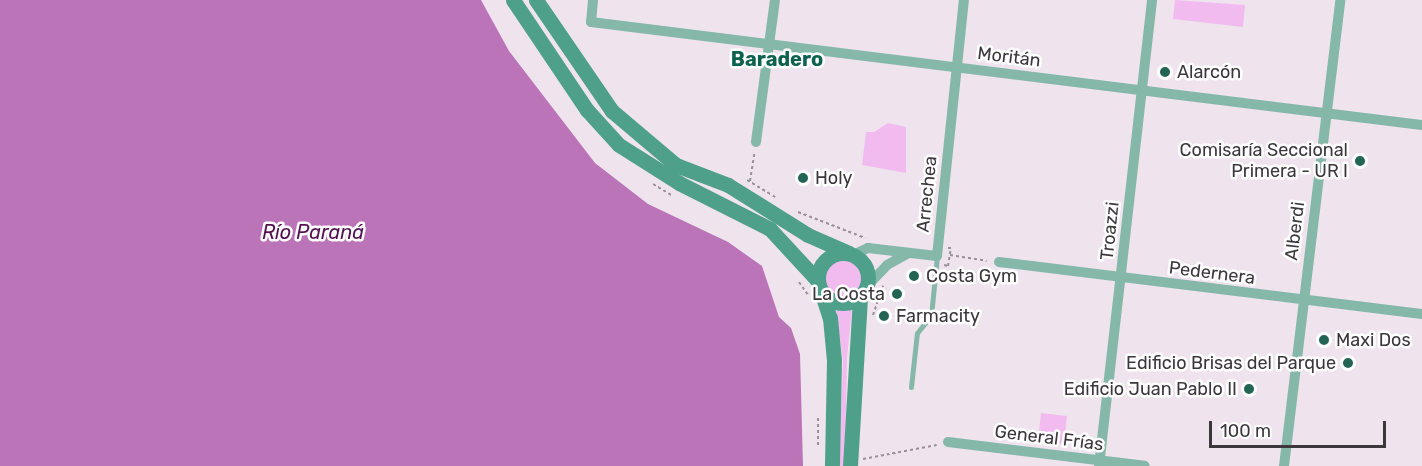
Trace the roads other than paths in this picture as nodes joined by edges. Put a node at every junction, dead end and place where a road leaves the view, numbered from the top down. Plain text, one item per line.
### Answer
1 (513, 0) edge
2 (536, 0) edge
3 (593, 0) edge
4 (775, 0) edge
5 (964, 0) edge
6 (1152, 0) edge
7 (1340, 0) edge
8 (769, 44) junction
9 (957, 67) junction
10 (1142, 90) junction
11 (1326, 113) junction
12 (1422, 125) edge
13 (756, 142) road end
14 (851, 254) junction
15 (907, 254) junction
16 (937, 256) junction
17 (999, 262) road end
18 (1122, 278) junction
19 (816, 290) junction
20 (863, 291) junction
21 (1304, 300) junction
22 (1422, 314) edge
23 (911, 387) dead end
24 (948, 442) road end
25 (855, 463) edge
26 (1100, 463) edge
27 (832, 466) edge
28 (1145, 466) edge
29 (1284, 466) edge

1 - 19 main road
2 - 14 main road
3 - 8 street, Moritán
4 - 8 street
5 - 9 street, Arrechea
6 - 10 street, Troazzi
7 - 11 street, Alberdi
8 - 9 street, Moritán
8 - 13 street
9 - 10 street, Moritán
9 - 16 street, Arrechea
10 - 11 street, Moritán
10 - 18 street, Troazzi
11 - 12 street, Moritán
11 - 21 street, Alberdi
14 - 15 street
14 - 19 main road
14 - 20 main road
15 - 16 street
15 - 20 street
16 - 23 lane, Arrechea
17 - 18 street, Pedernera
18 - 21 street, Pedernera
18 - 26 street, Troazzi
19 - 20 main road
19 - 27 main road
20 - 25 main road
21 - 22 street, Pedernera
21 - 29 street, Alberdi
24 - 26 street, General Frías
26 - 28 street, General Frías

